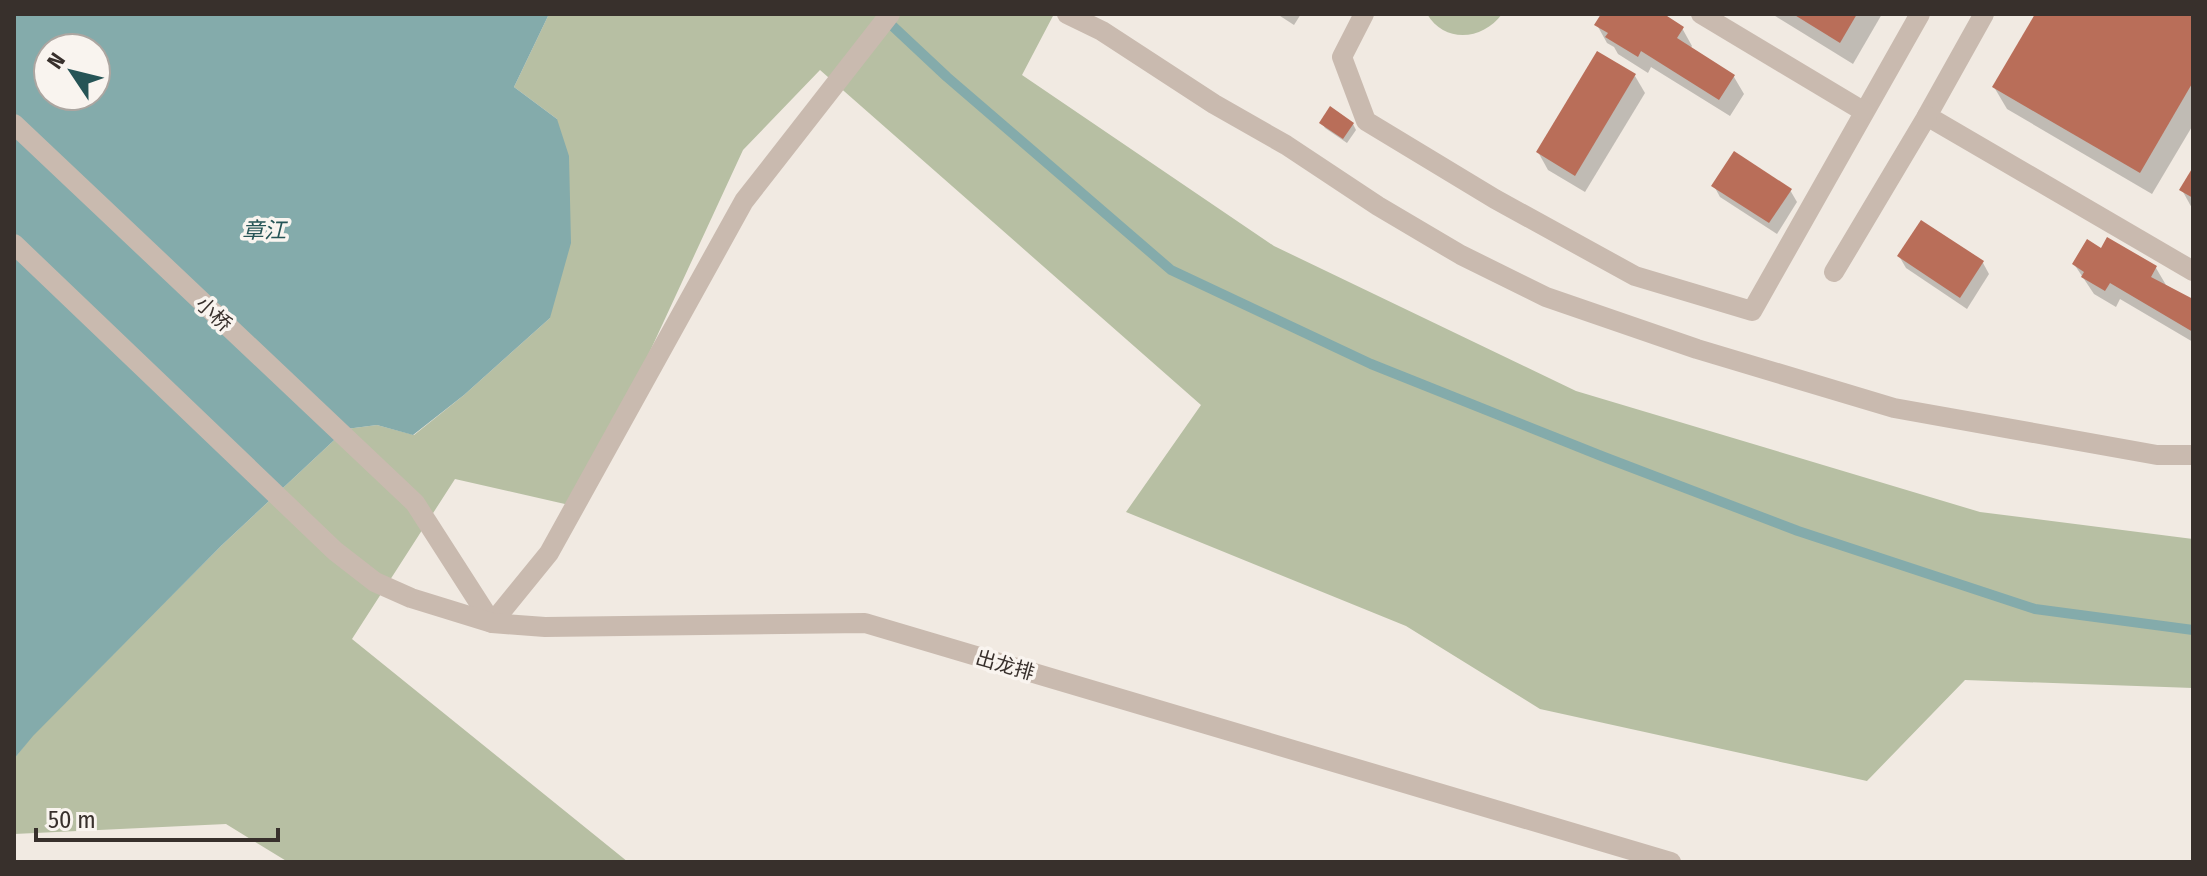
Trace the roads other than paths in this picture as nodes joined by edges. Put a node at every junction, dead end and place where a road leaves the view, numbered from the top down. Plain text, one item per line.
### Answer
1 (890, 14) edge
2 (1067, 14) edge
3 (1364, 14) edge
4 (1701, 14) edge
5 (1920, 14) edge
6 (1984, 14) edge
7 (1863, 111) junction
8 (1927, 116) junction
9 (14, 124) edge
10 (14, 244) edge
11 (2193, 271) edge
12 (1834, 272) dead end
13 (2193, 455) edge
14 (492, 623) junction
15 (1671, 862) edge

1 - 14 street
2 - 13 street
3 - 7 street
4 - 7 street
5 - 7 street
6 - 8 street
8 - 11 street
8 - 12 street
9 - 14 street, 小桥
10 - 14 street, 出龙排
14 - 15 street, 出龙排

